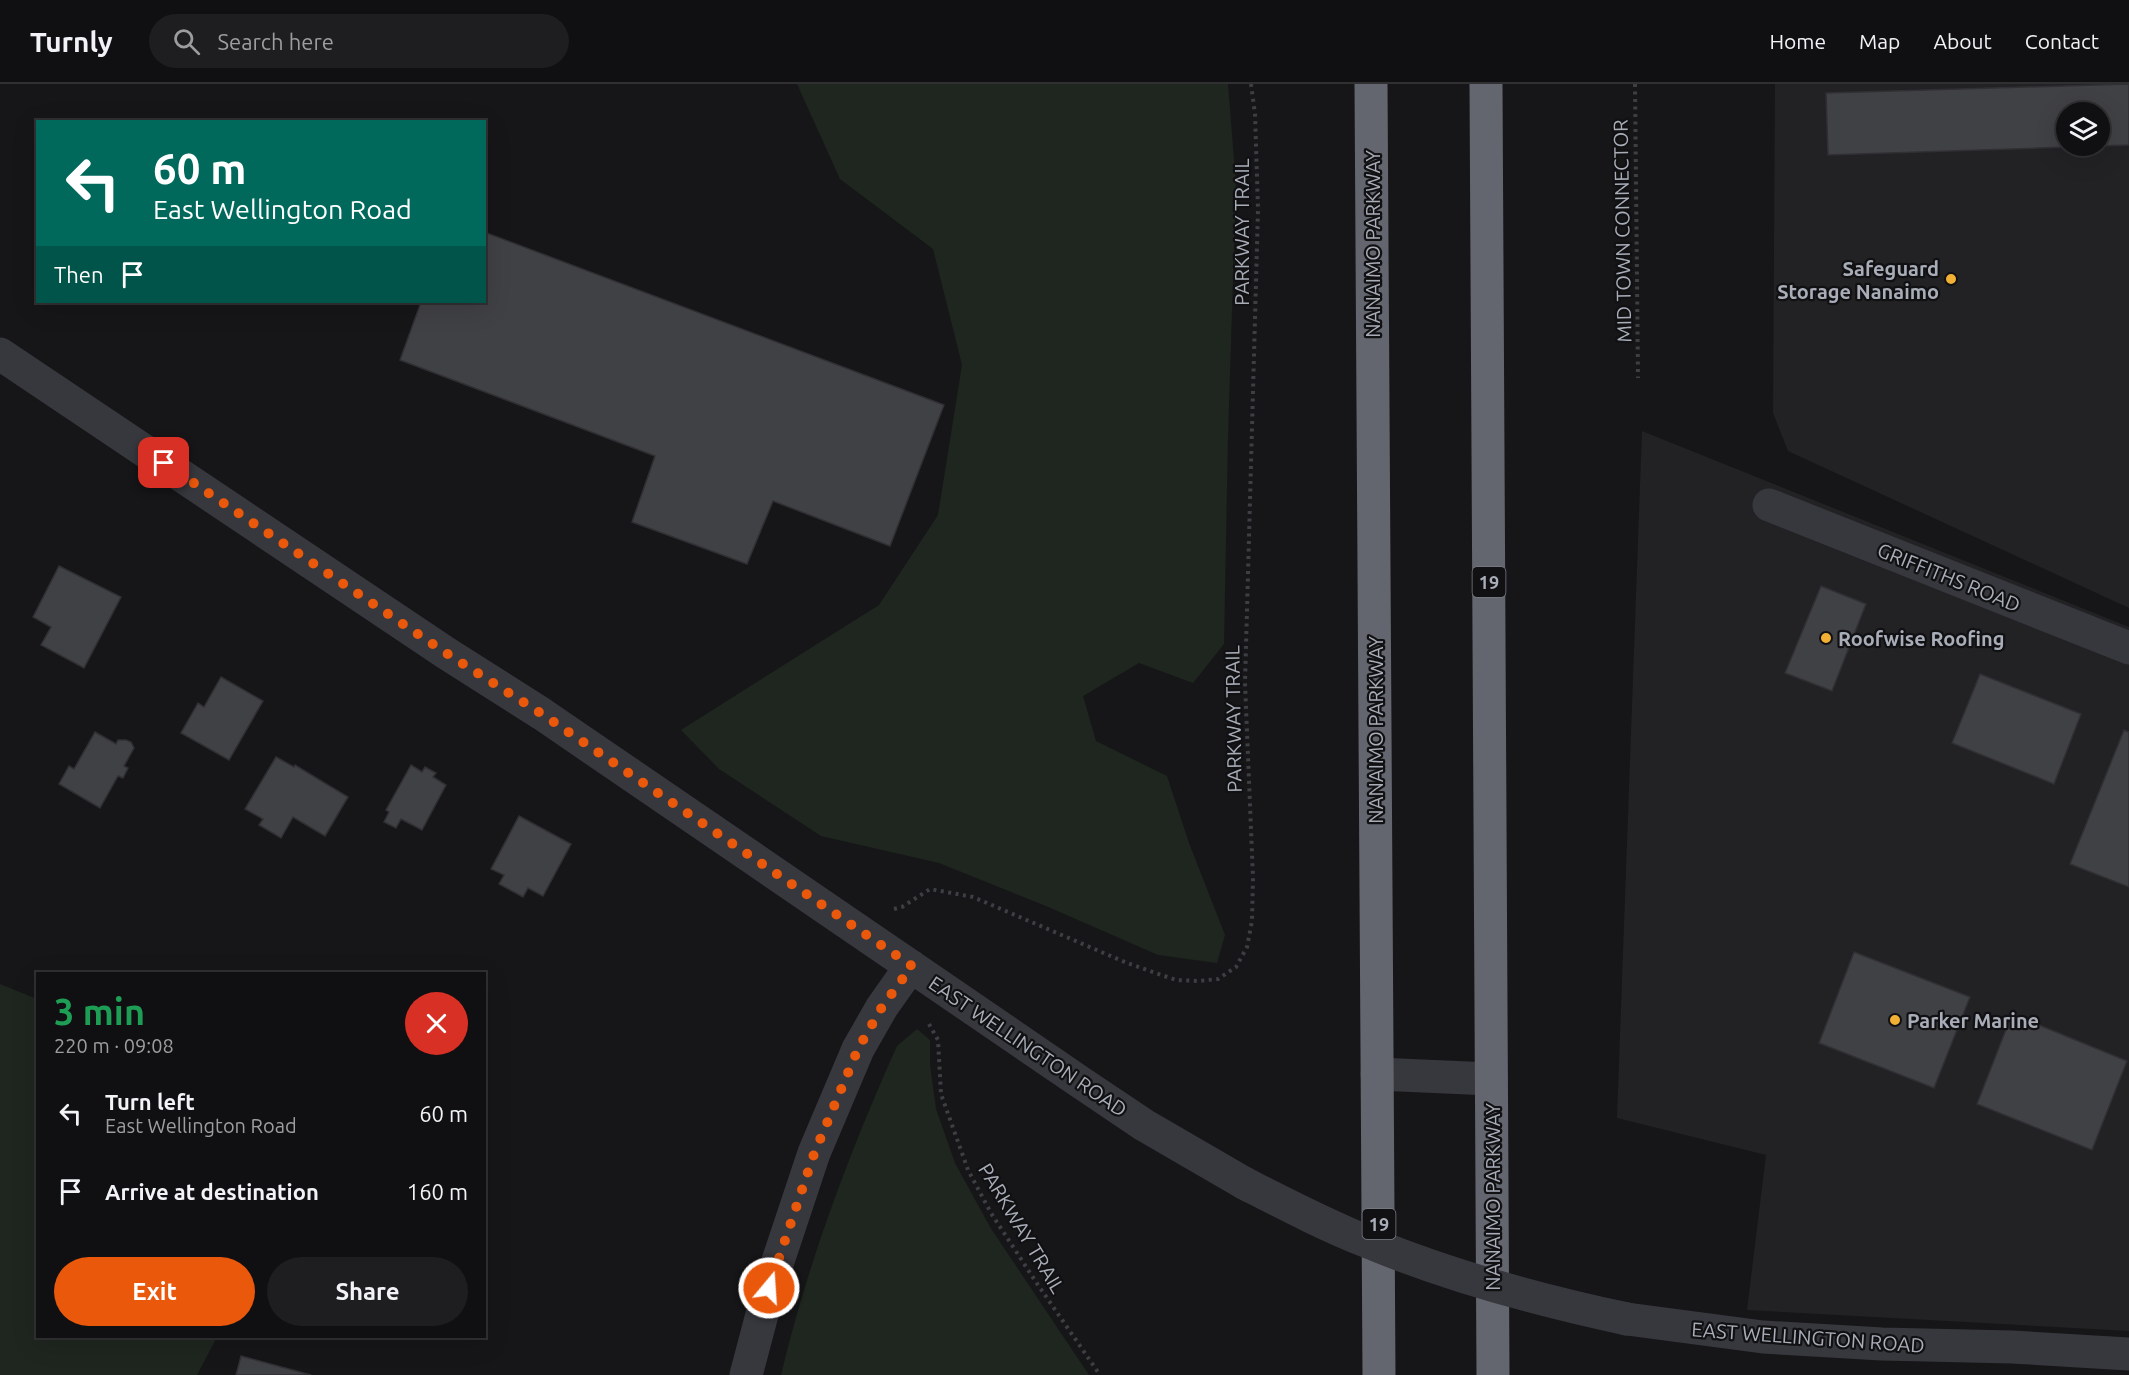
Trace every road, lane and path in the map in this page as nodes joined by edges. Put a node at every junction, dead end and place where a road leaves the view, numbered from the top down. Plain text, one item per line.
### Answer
1 (1251, 84) edge
2 (1371, 84) edge
3 (1486, 84) edge
4 (1635, 84) edge
5 (0, 354) edge
6 (1638, 378) dead end
7 (1769, 505) dead end
8 (2129, 648) edge
9 (892, 910) dead end
10 (912, 966) junction
11 (925, 1019) dead end
12 (1377, 1074) junction
13 (1491, 1079) junction
14 (2129, 1354) edge
15 (746, 1375) edge
16 (1100, 1375) edge
17 (1379, 1375) edge
18 (1493, 1375) edge

1 - 9 path, PARKWAY TRAIL
2 - 12 highway, NANAIMO PARKWAY / 19
3 - 13 highway, NANAIMO PARKWAY / 19
4 - 6 path, MID TOWN CONNECTOR
5 - 10 street, EAST WELLINGTON ROAD
7 - 8 street, GRIFFITHS ROAD
10 - 14 street, EAST WELLINGTON ROAD, bridge
10 - 15 street
11 - 16 path, PARKWAY TRAIL
12 - 13 street
12 - 17 highway, NANAIMO PARKWAY / 19
13 - 18 highway, NANAIMO PARKWAY / 19

